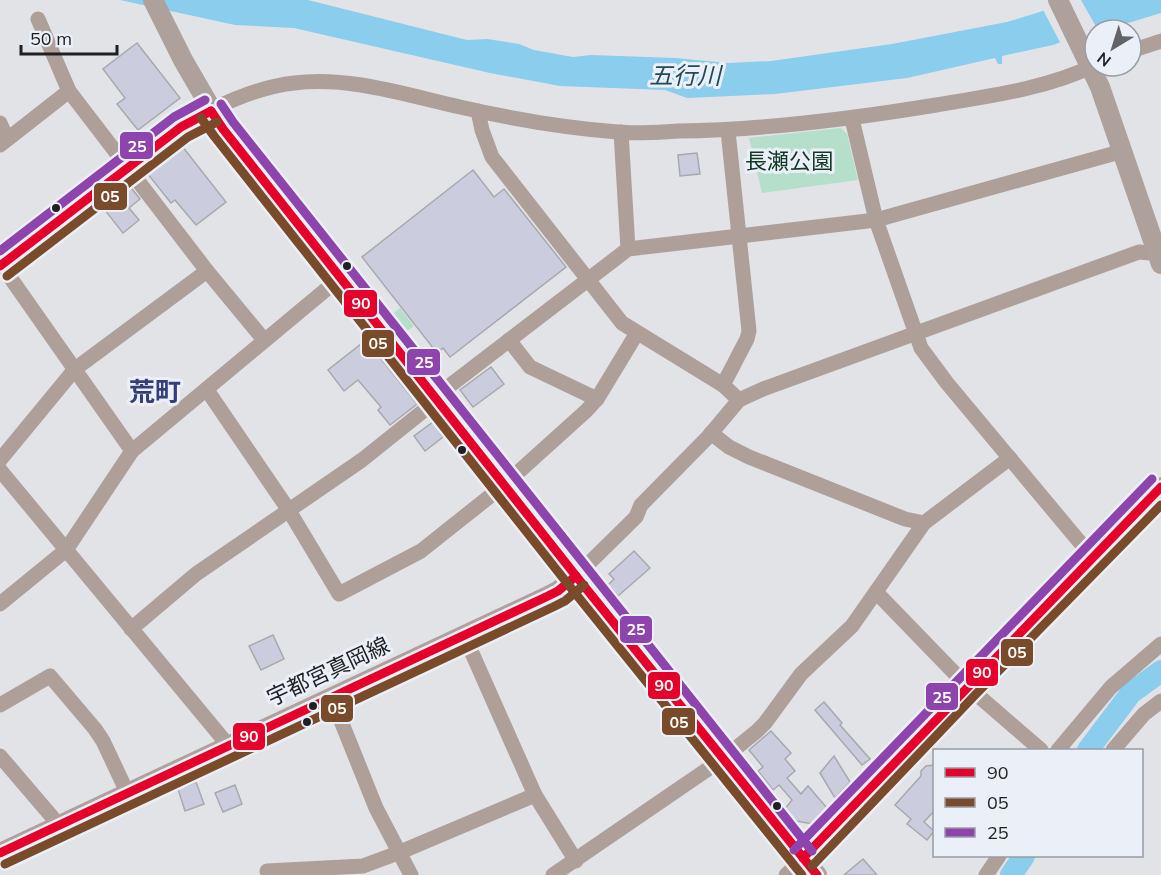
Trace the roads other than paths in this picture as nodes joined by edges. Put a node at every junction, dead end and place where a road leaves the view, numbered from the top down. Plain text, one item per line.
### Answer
1 (153, 0) edge
2 (1058, 0) edge
3 (38, 19) dead end
4 (1161, 41) edge
5 (1083, 47) edge
6 (1143, 47) edge
7 (1083, 68) edge
8 (1097, 78) edge
9 (69, 91) junction
10 (211, 111) junction
11 (478, 111) junction
12 (852, 119) junction
13 (0, 123) edge
14 (728, 131) junction
15 (621, 132) junction
16 (4, 142) edge
17 (1122, 151) junction
18 (129, 167) junction
19 (876, 220) junction
20 (740, 236) junction
21 (628, 249) junction
22 (1160, 257) edge
23 (0, 264) edge
24 (207, 271) junction
25 (341, 278) junction
26 (588, 279) junction
27 (637, 333) junction
28 (916, 333) junction
29 (264, 340) junction
30 (508, 340) junction
31 (75, 369) junction
32 (723, 386) junction
33 (207, 390) junction
34 (435, 397) junction
35 (597, 399) junction
36 (739, 400) junction
37 (711, 433) junction
38 (132, 451) junction
39 (1010, 458) junction
40 (0, 460) edge
41 (0, 470) edge
42 (504, 485) junction
43 (1161, 487) edge
44 (288, 509) junction
45 (924, 523) junction
46 (66, 550) junction
47 (1093, 558) junction
48 (576, 576) junction
49 (876, 592) junction
50 (0, 604) edge
51 (131, 629) junction
52 (464, 635) junction
53 (1161, 644) edge
54 (967, 686) junction
55 (331, 696) junction
56 (1161, 701) edge
57 (0, 705) edge
58 (228, 745) junction
59 (1040, 749) edge
60 (1059, 749) edge
61 (1114, 749) edge
62 (0, 756) edge
63 (724, 758) junction
64 (127, 792) junction
65 (535, 795) junction
66 (59, 825) junction
67 (0, 853) edge
68 (398, 853) junction
69 (998, 857) edge
70 (803, 858) junction
71 (576, 861) junction
72 (267, 871) dead end
73 (411, 875) edge
74 (553, 875) edge
75 (786, 875) edge
76 (817, 875) edge
77 (986, 875) edge

1 - 10 main road
2 - 5 main road
3 - 9 street
4 - 6 street
7 - 12 street
8 - 17 main road
9 - 16 street
9 - 18 street
10 - 11 street
10 - 18 street
10 - 25 main road
11 - 15 street
11 - 26 street
12 - 14 street
12 - 19 street
13 - 16 street
14 - 15 street
14 - 20 street
15 - 21 street
17 - 19 street
17 - 22 main road
18 - 23 street
18 - 24 street
19 - 20 street
19 - 28 street
20 - 21 street
20 - 32 street
21 - 26 street
22 - 28 street
23 - 31 street
24 - 29 street
24 - 31 street
25 - 29 street
25 - 34 main road
26 - 27 street
26 - 30 street
27 - 32 street
27 - 35 street
28 - 36 street
28 - 39 street
29 - 33 street
30 - 34 street
30 - 35 street
31 - 38 street
31 - 40 street
32 - 36 street
33 - 38 street
33 - 44 street
34 - 42 main road
34 - 44 street
35 - 42 street
36 - 37 street
37 - 45 street
37 - 48 street
38 - 46 street
39 - 45 street
39 - 47 street
41 - 46 street
42 - 44 street
42 - 48 main road
43 - 47 main road
44 - 51 street
45 - 49 street
46 - 50 street
46 - 51 street
47 - 54 main road
48 - 52 main road, 宇都宮真岡線
48 - 63 main road
49 - 54 street
49 - 63 street
51 - 58 street
52 - 55 main road, 宇都宮真岡線
52 - 65 street
53 - 60 street
54 - 59 street
54 - 70 main road
55 - 58 main road, 宇都宮真岡線
55 - 68 street
56 - 61 street
57 - 64 street
58 - 64 main road, 宇都宮真岡線
62 - 66 street
63 - 70 main road
63 - 71 street
64 - 66 main road, 宇都宮真岡線
65 - 68 street
65 - 71 street
66 - 67 main road, 宇都宮真岡線
68 - 72 street
68 - 73 street
69 - 77 street
70 - 75 street
70 - 76 main road
71 - 74 street

